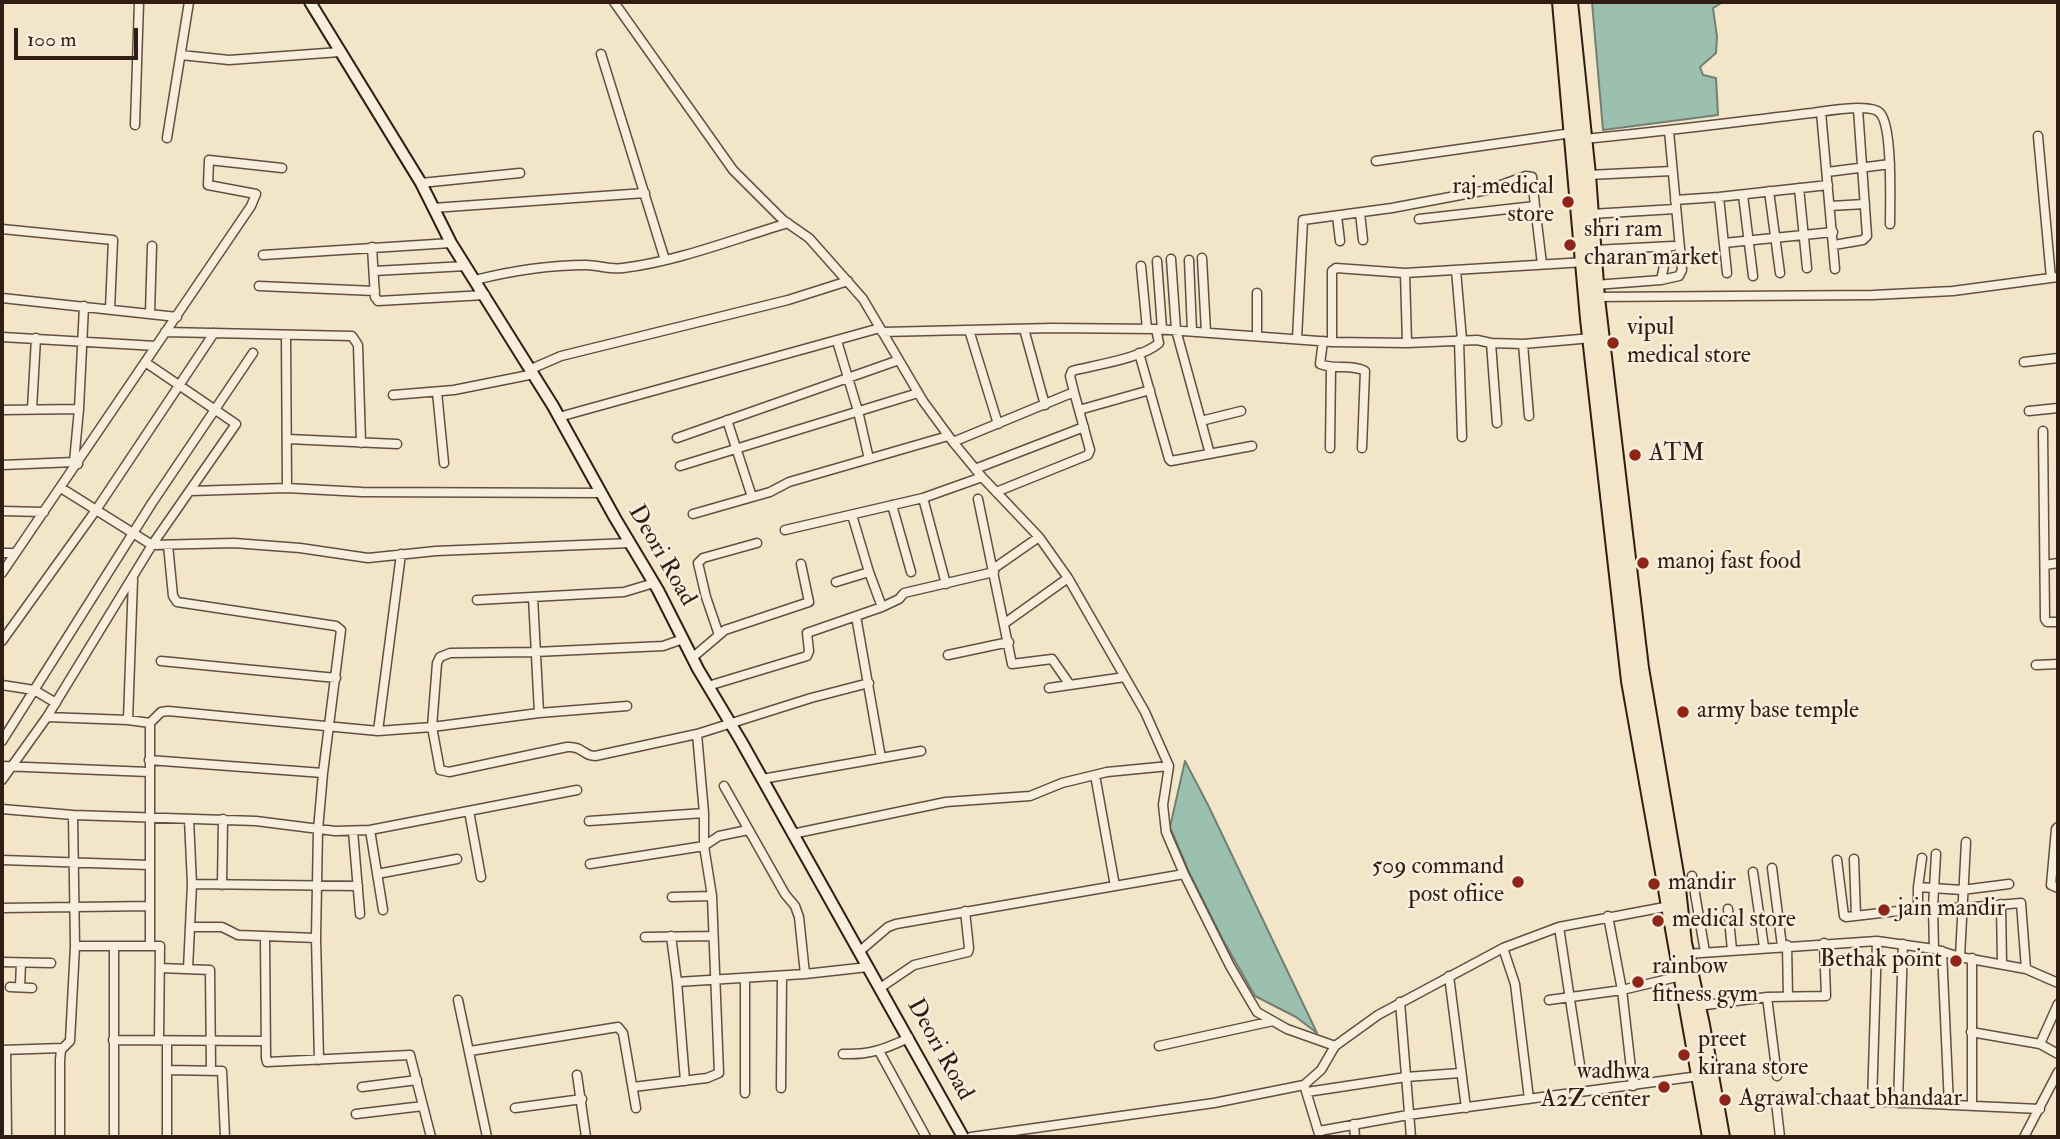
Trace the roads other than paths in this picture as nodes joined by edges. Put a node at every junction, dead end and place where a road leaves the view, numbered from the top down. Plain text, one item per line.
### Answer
1 (139, 2) edge
2 (188, 2) edge
3 (310, 2) edge
4 (614, 2) edge
5 (1560, 2) edge
6 (1570, 2) edge
7 (340, 52) junction
8 (601, 54) dead end
9 (181, 55) junction
10 (1858, 109) junction
11 (1821, 112) junction
12 (135, 125) dead end
13 (1669, 131) junction
14 (1578, 136) junction
15 (2038, 136) dead end
16 (167, 138) dead end
17 (1376, 160) dead end
18 (1890, 164) junction
19 (282, 168) dead end
20 (1862, 168) junction
21 (1672, 171) junction
22 (520, 173) dead end
23 (1827, 173) junction
24 (1588, 175) junction
25 (421, 183) junction
26 (1828, 185) junction
27 (1799, 188) junction
28 (1769, 191) junction
29 (645, 193) junction
30 (1743, 194) junction
31 (1719, 197) junction
32 (1865, 204) junction
33 (1675, 205) junction
34 (1535, 206) junction
35 (1830, 206) junction
36 (433, 208) junction
37 (1360, 213) junction
38 (1591, 214) junction
39 (1337, 216) junction
40 (1419, 219) dead end
41 (788, 223) junction
42 (1890, 224) dead end
43 (2, 229) edge
44 (1833, 232) junction
45 (1804, 235) junction
46 (1775, 237) junction
47 (1363, 240) dead end
48 (1749, 240) junction
49 (1340, 241) dead end
50 (451, 243) junction
51 (1724, 243) junction
52 (1834, 245) junction
53 (152, 246) dead end
54 (1680, 246) junction
55 (372, 247) junction
56 (1668, 247) junction
57 (263, 254) dead end
58 (1202, 258) dead end
59 (1591, 258) junction
60 (1171, 259) dead end
61 (665, 260) junction
62 (1189, 260) dead end
63 (1157, 261) dead end
64 (1542, 264) junction
65 (466, 266) junction
66 (1141, 266) dead end
67 (1807, 268) dead end
68 (1835, 269) dead end
69 (1456, 270) junction
70 (374, 271) junction
71 (1405, 273) junction
72 (1727, 273) dead end
73 (1780, 273) dead end
74 (1753, 276) dead end
75 (2055, 278) edge
76 (475, 280) junction
77 (1661, 280) junction
78 (848, 281) junction
79 (260, 286) dead end
80 (375, 291) junction
81 (1591, 291) junction
82 (1257, 293) dead end
83 (485, 295) junction
84 (2, 298) edge
85 (84, 306) junction
86 (110, 309) junction
87 (150, 313) junction
88 (177, 317) junction
89 (1024, 328) junction
90 (1155, 329) junction
91 (881, 330) junction
92 (969, 330) junction
93 (1176, 330) junction
94 (1192, 331) junction
95 (165, 332) junction
96 (1206, 332) junction
97 (214, 333) junction
98 (286, 335) junction
99 (1257, 336) junction
100 (2, 337) edge
101 (1596, 337) junction
102 (36, 338) junction
103 (1297, 339) junction
104 (83, 340) junction
105 (1460, 340) junction
106 (837, 341) junction
107 (1322, 341) junction
108 (1332, 342) junction
109 (1407, 343) junction
110 (1491, 343) junction
111 (1523, 344) junction
112 (156, 346) junction
113 (253, 353) dead end
114 (1139, 353) junction
115 (2058, 358) edge
116 (899, 360) junction
117 (145, 362) junction
118 (2024, 362) dead end
119 (1331, 368) junction
120 (532, 372) junction
121 (848, 378) junction
122 (179, 386) junction
123 (1150, 390) junction
124 (437, 392) junction
125 (1074, 392) junction
126 (918, 393) junction
127 (393, 395) dead end
128 (1045, 405) junction
129 (2058, 408) edge
130 (32, 409) junction
131 (79, 409) junction
132 (217, 409) junction
133 (2, 410) edge
134 (1079, 410) junction
135 (858, 411) junction
136 (1241, 411) dead end
137 (2029, 411) dead end
138 (1529, 416) dead end
139 (559, 417) junction
140 (727, 420) junction
141 (1201, 421) junction
142 (998, 424) junction
143 (1497, 424) dead end
144 (1084, 427) junction
145 (2043, 430) dead end
146 (1462, 437) dead end
147 (677, 438) dead end
148 (288, 439) junction
149 (951, 439) junction
150 (361, 443) junction
151 (397, 444) dead end
152 (1252, 446) dead end
153 (1330, 448) dead end
154 (1362, 448) dead end
155 (736, 449) junction
156 (1210, 454) junction
157 (869, 459) junction
158 (76, 463) junction
159 (444, 463) dead end
160 (2, 465) edge
161 (680, 466) dead end
162 (975, 469) junction
163 (982, 477) junction
164 (61, 488) junction
165 (287, 488) junction
166 (190, 491) junction
167 (996, 492) junction
168 (601, 493) junction
169 (752, 497) junction
170 (923, 498) junction
171 (978, 499) dead end
172 (892, 505) junction
173 (96, 510) junction
174 (2, 511) edge
175 (44, 512) junction
176 (693, 514) dead end
177 (852, 515) junction
178 (785, 530) dead end
179 (133, 534) junction
180 (1039, 537) junction
181 (630, 543) junction
182 (757, 543) dead end
183 (152, 545) junction
184 (168, 545) junction
185 (2, 553) edge
186 (15, 553) junction
187 (401, 554) junction
188 (2058, 563) edge
189 (801, 564) dead end
190 (2045, 565) junction
191 (993, 571) junction
192 (869, 572) junction
193 (911, 572) dead end
194 (2, 573) edge
195 (1068, 578) junction
196 (133, 579) junction
197 (836, 582) dead end
198 (654, 583) junction
199 (946, 584) junction
200 (533, 597) junction
201 (477, 600) dead end
202 (882, 607) junction
203 (856, 616) junction
204 (2058, 622) edge
205 (1004, 623) junction
206 (719, 635) junction
207 (683, 639) junction
208 (2, 640) edge
209 (1009, 642) junction
210 (535, 652) junction
211 (948, 655) dead end
212 (692, 658) junction
213 (161, 661) dead end
214 (2058, 664) edge
215 (2036, 665) dead end
216 (1125, 677) junction
217 (336, 678) junction
218 (869, 682) junction
219 (2, 685) edge
220 (1070, 685) junction
221 (708, 686) junction
222 (1049, 688) dead end
223 (34, 690) junction
224 (56, 703) junction
225 (627, 706) dead end
226 (539, 713) junction
227 (47, 717) junction
228 (128, 720) junction
229 (150, 723) junction
230 (730, 723) junction
231 (328, 726) junction
232 (432, 727) junction
233 (378, 731) junction
234 (697, 734) junction
235 (2, 741) edge
236 (921, 751) dead end
237 (881, 758) junction
238 (149, 760) junction
239 (6, 766) edge
240 (1169, 766) junction
241 (149, 772) junction
242 (323, 773) junction
243 (1095, 775) junction
244 (762, 779) junction
245 (2, 780) edge
246 (724, 786) dead end
247 (577, 790) dead end
248 (2, 809) edge
249 (469, 811) junction
250 (704, 813) junction
251 (73, 815) junction
252 (149, 816) junction
253 (189, 819) junction
254 (223, 819) junction
255 (589, 821) dead end
256 (2058, 827) edge
257 (370, 830) junction
258 (748, 830) junction
259 (318, 831) junction
260 (353, 831) junction
261 (792, 834) junction
262 (1966, 842) dead end
263 (704, 846) junction
264 (1936, 854) dead end
265 (1922, 858) dead end
266 (457, 859) dead end
267 (1854, 859) dead end
268 (2, 860) edge
269 (1837, 860) dead end
270 (73, 862) junction
271 (590, 864) dead end
272 (149, 865) junction
273 (1772, 868) dead end
274 (1753, 872) dead end
275 (377, 874) junction
276 (1184, 874) junction
277 (1692, 876) dead end
278 (481, 877) dead end
279 (192, 884) junction
280 (2009, 884) dead end
281 (222, 885) junction
282 (317, 886) junction
283 (358, 886) junction
284 (1115, 886) junction
285 (1918, 887) junction
286 (2058, 888) edge
287 (1935, 890) junction
288 (1962, 890) junction
289 (712, 896) junction
290 (672, 897) dead end
291 (2001, 904) junction
292 (1674, 905) junction
293 (150, 906) junction
294 (74, 907) junction
295 (1933, 907) junction
296 (2, 908) edge
297 (1962, 908) junction
298 (1728, 909) dead end
299 (1918, 909) junction
300 (383, 910) dead end
301 (965, 911) junction
302 (360, 914) dead end
303 (1608, 916) junction
304 (1856, 916) junction
305 (190, 927) junction
306 (1559, 927) junction
307 (671, 936) junction
308 (713, 936) junction
309 (265, 937) junction
310 (645, 937) dead end
311 (316, 938) junction
312 (1877, 941) junction
313 (1824, 943) junction
314 (150, 944) junction
315 (1903, 944) junction
316 (1784, 945) junction
317 (75, 946) junction
318 (114, 946) junction
319 (1764, 947) junction
320 (1503, 948) junction
321 (1732, 950) junction
322 (1938, 950) junction
323 (860, 951) junction
324 (1705, 952) junction
325 (1686, 954) junction
326 (1960, 957) junction
327 (1972, 958) junction
328 (2, 962) edge
329 (21, 963) junction
330 (51, 963) dead end
331 (2001, 964) junction
332 (868, 967) junction
333 (160, 968) junction
334 (188, 969) junction
335 (2026, 969) junction
336 (805, 974) junction
337 (782, 975) junction
338 (1449, 976) junction
339 (1681, 976) junction
340 (745, 979) junction
341 (716, 981) junction
342 (677, 982) junction
343 (2058, 983) edge
344 (9, 987) dead end
345 (20, 987) junction
346 (32, 988) dead end
347 (880, 988) junction
348 (1622, 990) junction
349 (1788, 996) junction
350 (1570, 997) junction
351 (1767, 997) junction
352 (458, 1000) dead end
353 (1549, 1000) dead end
354 (1400, 1002) junction
355 (2058, 1004) edge
356 (1698, 1006) junction
357 (1273, 1021) junction
358 (1971, 1032) junction
359 (909, 1038) junction
360 (113, 1040) junction
361 (210, 1040) junction
362 (163, 1041) junction
363 (265, 1041) junction
364 (2040, 1044) junction
365 (1159, 1046) dead end
366 (1335, 1046) junction
367 (62, 1048) junction
368 (4, 1050) edge
369 (470, 1051) junction
370 (879, 1051) junction
371 (843, 1054) dead end
372 (2058, 1054) edge
373 (319, 1060) junction
374 (1580, 1065) dead end
375 (168, 1070) junction
376 (211, 1070) junction
377 (2058, 1072) edge
378 (1460, 1073) junction
379 (577, 1075) dead end
380 (1699, 1076) junction
381 (1777, 1076) dead end
382 (1406, 1077) junction
383 (417, 1080) junction
384 (685, 1081) junction
385 (1633, 1086) junction
386 (362, 1087) dead end
387 (634, 1087) junction
388 (780, 1088) dead end
389 (1306, 1089) junction
390 (745, 1093) dead end
391 (2048, 1093) junction
392 (2058, 1093) edge
393 (582, 1099) junction
394 (1529, 1099) junction
395 (1872, 1103) junction
396 (1898, 1103) junction
397 (1949, 1105) junction
398 (423, 1106) junction
399 (1972, 1106) junction
400 (515, 1108) dead end
401 (636, 1108) dead end
402 (1466, 1108) junction
403 (2040, 1109) junction
404 (356, 1114) dead end
405 (1408, 1115) junction
406 (1354, 1124) junction
407 (1319, 1134) edge
408 (6, 1137) edge
409 (60, 1137) edge
410 (114, 1137) edge
411 (167, 1137) edge
412 (225, 1137) edge
413 (431, 1137) edge
414 (487, 1137) edge
415 (586, 1137) edge
416 (926, 1137) edge
417 (963, 1137) edge
418 (971, 1137) edge
419 (1355, 1137) edge
420 (1410, 1137) edge
421 (1710, 1137) edge
422 (1722, 1137) edge
423 (1780, 1137) edge
424 (2024, 1137) edge

1 - 12 street
2 - 9 street
3 - 7 street, Deori Road
4 - 41 street
5 - 14 highway
6 - 14 highway
7 - 9 street
7 - 25 street, Deori Road
8 - 29 street
9 - 16 street
10 - 11 street
10 - 18 street
10 - 20 street
11 - 13 street
11 - 23 street
13 - 14 street
13 - 21 street
14 - 17 street
14 - 24 highway
14 - 59 highway
15 - 75 street
18 - 20 street
18 - 42 street
19 - 88 street
20 - 23 street
20 - 32 street
21 - 24 street
21 - 33 street
22 - 25 street
23 - 26 street
24 - 38 highway
25 - 36 street, Deori Road
26 - 27 street
26 - 35 street
27 - 28 street
27 - 45 street
28 - 30 street
28 - 46 street
29 - 36 street
29 - 61 street
30 - 31 street
30 - 48 street
31 - 33 street
31 - 51 street
32 - 35 street
32 - 52 street
33 - 38 street
33 - 54 street
34 - 37 street
34 - 40 street
34 - 64 street
35 - 44 street
36 - 50 street, Deori Road
37 - 39 street
37 - 47 street
38 - 59 highway
39 - 49 street
39 - 103 street
41 - 61 street
41 - 78 street
43 - 86 street
44 - 45 street
44 - 52 street
45 - 46 street
45 - 67 street
46 - 48 street
46 - 73 street
48 - 51 street
48 - 74 street
50 - 55 street
50 - 65 street, Deori Road
51 - 72 street
52 - 68 street
53 - 87 street
54 - 56 street
54 - 77 street
55 - 57 street
55 - 70 street
56 - 59 street
56 - 77 street
58 - 96 street
59 - 64 street
59 - 81 highway
60 - 93 street
61 - 76 street
62 - 94 street
63 - 90 street
64 - 69 street
65 - 70 street
65 - 76 street, Deori Road
66 - 90 street
69 - 71 street
69 - 105 street
70 - 80 street
71 - 108 street
71 - 109 street
75 - 81 street
76 - 83 street, Deori Road
77 - 81 street
78 - 91 street
78 - 120 street
79 - 80 street
80 - 83 street
81 - 101 highway
82 - 99 street
83 - 120 street, Deori Road
84 - 85 street
85 - 86 street
85 - 104 street
86 - 87 street
87 - 88 street
88 - 95 street
89 - 90 street
89 - 92 street
89 - 128 street
90 - 93 street
90 - 114 street
91 - 92 street
91 - 106 street
91 - 116 street
92 - 142 street
93 - 94 street
93 - 141 street
94 - 96 street
95 - 97 street
95 - 112 street
96 - 99 street
97 - 98 street
97 - 122 street
98 - 148 street
98 - 150 street
99 - 103 street
100 - 102 street
101 - 111 street
101 - 292 highway
102 - 104 street
102 - 130 street
103 - 107 street
104 - 112 street
104 - 131 street
105 - 109 street
105 - 110 street
105 - 146 street
106 - 121 street
106 - 139 street
107 - 108 street
107 - 119 street
108 - 109 street
110 - 111 street
110 - 143 street
111 - 138 street
112 - 117 street
113 - 132 street
114 - 123 street
114 - 125 street
115 - 118 street
116 - 121 street
116 - 126 street
117 - 122 street
117 - 158 street
119 - 153 street
119 - 154 street
120 - 124 street
120 - 139 street, Deori Road
121 - 135 street
121 - 140 street
122 - 132 street
122 - 173 street
123 - 134 street
123 - 156 street
124 - 127 street
124 - 159 street
125 - 128 street
125 - 134 street
126 - 135 street
126 - 149 street
128 - 142 street
129 - 137 street
130 - 131 street
130 - 133 street
131 - 158 street
132 - 166 street
132 - 179 street
134 - 144 street
135 - 155 street
135 - 157 street
136 - 141 street
139 - 168 street, Deori Road
140 - 147 street
140 - 155 street
141 - 156 street
142 - 149 street
144 - 162 street
144 - 167 street
145 - 190 street
148 - 150 street
148 - 165 street
149 - 157 street
149 - 162 street
150 - 151 street
152 - 156 street
155 - 161 street
155 - 169 street
157 - 169 street
158 - 160 street
158 - 164 street
162 - 163 street
163 - 167 street
163 - 170 street
164 - 173 street
164 - 175 street
165 - 166 street
165 - 168 street
166 - 183 street
167 - 180 street
168 - 181 street, Deori Road
169 - 176 street
170 - 172 street
170 - 199 street
171 - 191 street
172 - 177 street
172 - 193 street
173 - 179 street
173 - 208 street
174 - 175 street
175 - 186 street
177 - 178 street
177 - 192 street
179 - 183 street
179 - 223 street
180 - 191 street
180 - 195 street
181 - 187 street
181 - 198 street, Deori Road
182 - 206 street
183 - 184 street
183 - 196 street
184 - 187 street
184 - 217 street
185 - 186 street
186 - 194 street
187 - 233 street
188 - 190 street
189 - 206 street
190 - 204 street
191 - 199 street
191 - 205 street
192 - 197 street
192 - 202 street
195 - 205 street
195 - 216 street
196 - 224 street
196 - 228 street
198 - 200 street
198 - 207 street, Deori Road
199 - 202 street
200 - 201 street
200 - 210 street
202 - 203 street
203 - 218 street
203 - 221 street
205 - 209 street
206 - 212 street
207 - 210 street
207 - 212 street, Deori Road
209 - 211 street
209 - 220 street
210 - 226 street
210 - 232 street
212 - 221 street, Deori Road
213 - 217 street
214 - 215 street
216 - 220 street
216 - 240 street
217 - 231 street
218 - 230 street
218 - 237 street
219 - 223 street
220 - 222 street
221 - 230 street, Deori Road
223 - 224 street
223 - 235 street
224 - 227 street
225 - 226 street
226 - 232 street
227 - 228 street
227 - 239 street
228 - 229 street
229 - 231 street
229 - 238 street
230 - 234 street
230 - 244 street, Deori Road
231 - 233 street
231 - 242 street
232 - 233 street
232 - 234 street
234 - 250 street
236 - 237 street
237 - 244 street
238 - 241 street
238 - 242 street
239 - 241 street
239 - 245 street
240 - 243 street
240 - 276 street
241 - 252 street
242 - 259 street
243 - 261 street
243 - 284 street
244 - 261 street, Deori Road
246 - 258 street
247 - 249 street
248 - 251 street
249 - 257 street
249 - 278 street
250 - 255 street
250 - 263 street
251 - 252 street
251 - 270 street
252 - 253 street
252 - 272 street
253 - 254 street
253 - 279 street
254 - 259 street
254 - 281 street
256 - 286 street
257 - 260 street
257 - 275 street
258 - 263 street
258 - 336 street
259 - 260 street
259 - 282 street
260 - 283 street
261 - 323 street, Deori Road
262 - 288 street
263 - 271 street
263 - 289 street
264 - 287 street
265 - 285 street
266 - 275 street
267 - 304 street
268 - 270 street
269 - 304 street
270 - 272 street
270 - 294 street
272 - 293 street
273 - 316 street
274 - 319 street
275 - 300 street
276 - 284 street
276 - 357 street
277 - 324 street
279 - 281 street
279 - 305 street
280 - 288 street
281 - 282 street
282 - 283 street
282 - 311 street
283 - 302 street
284 - 301 street
285 - 287 street
285 - 299 street
287 - 288 street
287 - 295 street
288 - 297 street
289 - 290 street
289 - 308 street
291 - 297 street
291 - 331 street
291 - 335 street
292 - 303 street
292 - 325 highway
292 - 339 highway
293 - 294 street
293 - 314 street
294 - 296 street
294 - 317 street
295 - 297 street
295 - 299 street
295 - 322 street
297 - 326 street
298 - 321 street
299 - 304 street
301 - 323 street
301 - 347 street
303 - 306 street
303 - 348 street
305 - 309 street
305 - 334 street
306 - 320 street
306 - 350 street
307 - 308 street
307 - 310 street
307 - 342 street
308 - 341 street
309 - 311 street
309 - 363 street
311 - 373 street
312 - 313 street
312 - 315 street
312 - 395 street
313 - 316 street
313 - 349 street
314 - 318 street
314 - 333 street
315 - 322 street
315 - 396 street
316 - 319 street
316 - 349 street
317 - 318 street
317 - 367 street
318 - 360 street
319 - 321 street
320 - 338 street
320 - 394 street
321 - 324 street
322 - 326 street
322 - 397 street
323 - 332 street, Deori Road
324 - 325 street
325 - 356 highway
326 - 327 street
327 - 331 street
327 - 358 street
328 - 329 street
329 - 330 street
329 - 345 street
331 - 335 street
332 - 336 street
332 - 347 street, Deori Road
333 - 334 street
333 - 362 street
334 - 361 street
335 - 343 street
336 - 337 street
337 - 340 street
337 - 388 street
338 - 354 street
338 - 378 street
339 - 348 street
339 - 380 highway
340 - 341 street
340 - 390 street
341 - 342 street
341 - 384 street
342 - 384 street
344 - 345 street
345 - 346 street
347 - 359 street, Deori Road
348 - 350 street
348 - 385 street
349 - 351 street
350 - 353 street
350 - 374 street
351 - 356 street
351 - 381 street
352 - 369 street
354 - 366 street
354 - 382 street
355 - 364 street
356 - 422 highway
357 - 365 street
357 - 366 street
358 - 364 street
358 - 399 street
359 - 370 street
359 - 417 street, Deori Road
360 - 362 street
360 - 410 street
361 - 362 street
361 - 363 street
361 - 376 street
362 - 375 street
363 - 373 street
364 - 372 street
366 - 389 street
367 - 368 street
367 - 409 street
368 - 408 street
369 - 387 street
369 - 414 street
370 - 371 street
370 - 416 street
373 - 383 street
375 - 376 street
375 - 411 street
376 - 412 street
377 - 391 street
378 - 382 street
378 - 402 street
379 - 393 street
380 - 385 street
380 - 421 highway
382 - 389 street
382 - 405 street
383 - 386 street
383 - 398 street
384 - 387 street
385 - 394 street
387 - 401 street
389 - 407 street
389 - 418 street
391 - 392 street
391 - 403 street
393 - 400 street
393 - 415 street
394 - 402 street
395 - 396 street
395 - 423 street
396 - 397 street
397 - 399 street
398 - 404 street
398 - 413 street
399 - 403 street
402 - 405 street
403 - 424 street
405 - 406 street
405 - 420 street
406 - 407 street
406 - 419 street

